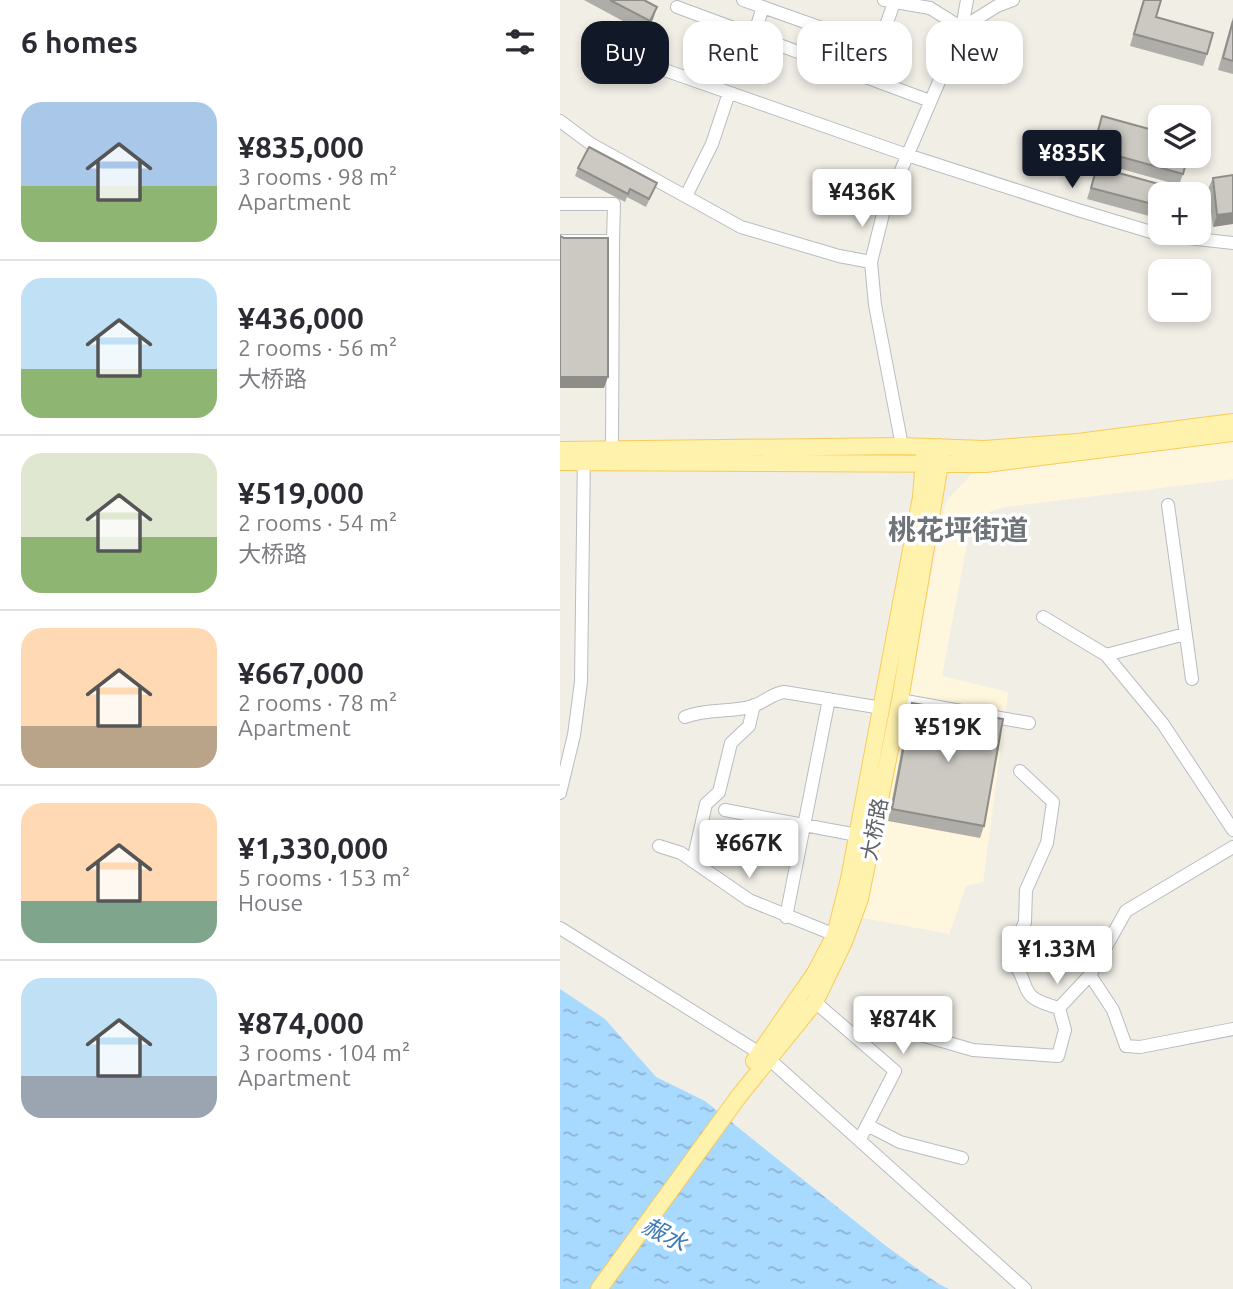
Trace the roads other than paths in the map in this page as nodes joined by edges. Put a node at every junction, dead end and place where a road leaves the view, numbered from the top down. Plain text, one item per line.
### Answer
1 (743, 0) edge
2 (967, 0) edge
3 (1013, 0) edge
4 (891, 1) edge
5 (677, 7) dead end
6 (763, 7) junction
7 (716, 21) edge
8 (758, 21) edge
9 (951, 21) edge
10 (963, 21) edge
11 (973, 21) edge
12 (783, 46) edge
13 (669, 72) edge
14 (937, 84) edge
15 (729, 93) junction
16 (930, 101) junction
17 (560, 121) edge
18 (907, 155) junction
19 (686, 196) junction
20 (560, 204) edge
21 (560, 241) edge
22 (613, 241) junction
23 (1233, 243) edge
24 (872, 262) junction
25 (1233, 422) edge
26 (1233, 433) edge
27 (902, 446) junction
28 (560, 450) edge
29 (612, 450) junction
30 (932, 455) junction
31 (584, 456) junction
32 (560, 462) edge
33 (1168, 505) dead end
34 (1043, 617) dead end
35 (1185, 634) junction
36 (1105, 655) junction
37 (1192, 679) dead end
38 (829, 699) junction
39 (900, 700) junction
40 (754, 705) junction
41 (882, 708) junction
42 (685, 717) dead end
43 (1029, 723) dead end
44 (1020, 771) dead end
45 (560, 793) edge
46 (725, 810) dead end
47 (803, 825) junction
48 (1233, 830) edge
49 (857, 835) junction
50 (659, 846) dead end
51 (1233, 847) edge
52 (694, 862) junction
53 (786, 917) junction
54 (560, 928) edge
55 (835, 935) junction
56 (1090, 975) junction
57 (815, 1002) junction
58 (873, 1006) dead end
59 (1059, 1008) junction
60 (1233, 1029) edge
61 (765, 1056) junction
62 (735, 1093) junction
63 (867, 1125) junction
64 (860, 1139) junction
65 (962, 1158) dead end
66 (588, 1289) edge
67 (599, 1289) edge
68 (1025, 1289) edge

1 - 6 street
2 - 10 street
3 - 11 street
4 - 6 street
4 - 9 street
5 - 7 street
6 - 8 street
12 - 16 street
13 - 15 street
14 - 16 street
15 - 18 street
15 - 19 street
16 - 18 street
17 - 19 street
18 - 23 street
18 - 24 street
19 - 24 street
20 - 22 street
21 - 22 street
22 - 29 street
24 - 27 street
25 - 30 main road
26 - 30 main road
27 - 29 main road
27 - 30 main road
28 - 31 main road
29 - 31 main road
30 - 31 main road
30 - 39 main road, 大桥路
30 - 41 main road
31 - 32 main road
31 - 45 street
33 - 35 street
34 - 36 street
35 - 36 street
35 - 37 street
36 - 48 street
38 - 40 street
38 - 41 street
38 - 47 street
39 - 43 street
39 - 57 main road, 大桥路
40 - 42 street
40 - 52 street
41 - 49 main road
44 - 59 street
46 - 47 street
47 - 49 street
47 - 53 street
49 - 55 main road
50 - 52 street
51 - 56 street
52 - 53 street
53 - 55 street
54 - 61 street
55 - 61 main road
56 - 59 street
56 - 60 street
57 - 61 main road, 大桥路
57 - 63 street
58 - 59 street
61 - 62 main road, 大桥路
61 - 64 street
62 - 66 main road
62 - 67 main road
63 - 64 street
63 - 65 street
64 - 68 street

